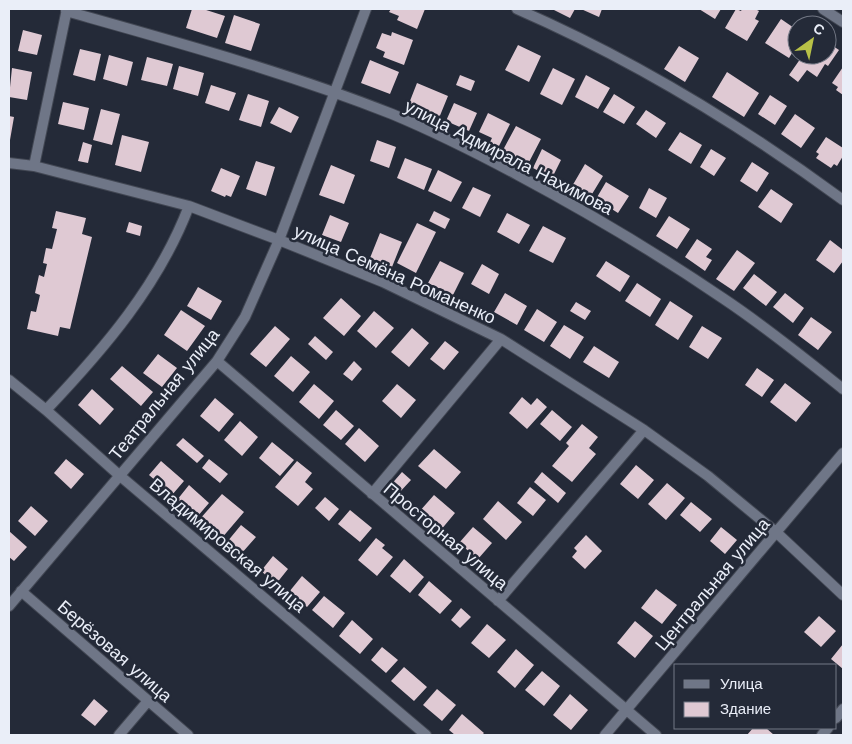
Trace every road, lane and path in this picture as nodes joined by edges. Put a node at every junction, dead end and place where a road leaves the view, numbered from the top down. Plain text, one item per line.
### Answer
1 (366, 9) edge
2 (517, 9) edge
3 (823, 9) edge
4 (67, 10) edge
5 (843, 22) edge
6 (335, 93) junction
7 (9, 162) edge
8 (34, 166) junction
9 (843, 200) edge
10 (188, 206) junction
11 (279, 240) junction
12 (501, 339) junction
13 (217, 361) junction
14 (9, 380) edge
15 (843, 389) edge
16 (46, 410) junction
17 (644, 430) junction
18 (843, 453) edge
19 (119, 475) junction
20 (372, 494) junction
21 (776, 533) junction
22 (21, 591) junction
23 (843, 595) edge
24 (498, 601) junction
25 (9, 606) edge
26 (148, 701) junction
27 (626, 710) junction
28 (119, 735) edge
29 (188, 735) edge
30 (426, 735) edge
31 (605, 735) edge
32 (656, 735) edge

1 - 6 street, Театральная улица
2 - 9 street
3 - 5 street
4 - 6 street, улица Адмирала Нахимова
4 - 8 street
6 - 11 street, Театральная улица
6 - 15 street, улица Адмирала Нахимова
7 - 8 street, улица Семёна Романенко
8 - 10 street, улица Семёна Романенко
10 - 11 street, улица Семёна Романенко
10 - 16 street
11 - 12 street, улица Семёна Романенко
11 - 13 street, Театральная улица
12 - 17 street, улица Семёна Романенко
12 - 20 street
13 - 19 street, Театральная улица
13 - 20 street, Просторная улица
14 - 16 street, Владимировская улица
16 - 19 street, Владимировская улица
17 - 21 street, улица Семёна Романенко
17 - 24 street
18 - 21 street, Центральная улица
19 - 22 street, Театральная улица
19 - 30 street, Владимировская улица
20 - 24 street, Просторная улица
21 - 23 street, улица Семёна Романенко
21 - 27 street, Центральная улица
22 - 25 street, Театральная улица
22 - 26 street, Берёзовая улица
24 - 27 street, Просторная улица
26 - 28 street
26 - 29 street, Берёзовая улица
27 - 31 street, Центральная улица
27 - 32 street, Просторная улица

